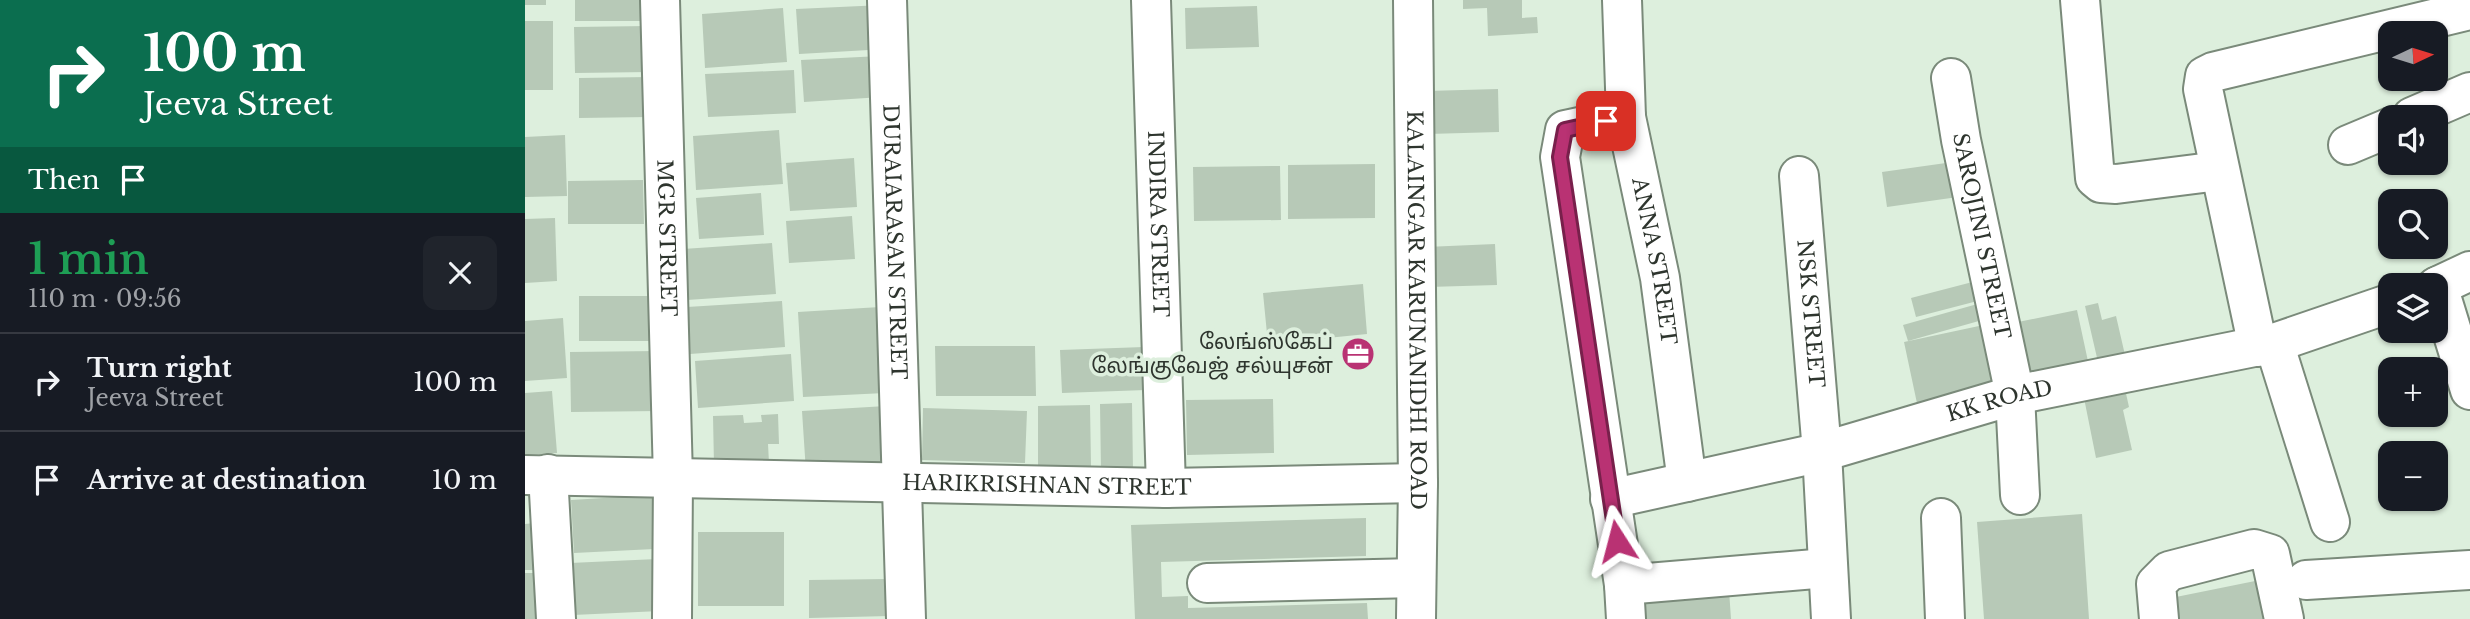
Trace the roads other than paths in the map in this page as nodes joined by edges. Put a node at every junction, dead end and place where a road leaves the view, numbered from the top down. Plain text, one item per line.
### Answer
1 (660, 0) edge
2 (887, 0) edge
3 (1151, 0) edge
4 (1413, 0) edge
5 (1622, 0) edge
6 (2080, 0) edge
7 (2470, 10) edge
8 (1951, 78) dead end
9 (2470, 92) edge
10 (2440, 105) edge
11 (1626, 117) junction
12 (2378, 133) edge
13 (2349, 145) dead end
14 (2219, 171) junction
15 (1799, 176) dead end
16 (2448, 281) edge
17 (2378, 307) edge
18 (2266, 345) junction
19 (2470, 390) edge
20 (2015, 395) junction
21 (1822, 452) junction
22 (537, 474) edge
23 (673, 478) junction
24 (1687, 482) junction
25 (903, 484) junction
26 (1418, 484) junction
27 (1166, 488) junction
28 (2020, 495) dead end
29 (1610, 499) junction
30 (1941, 518) dead end
31 (2329, 522) dead end
32 (1827, 568) junction
33 (2470, 570) edge
34 (1416, 578) junction
35 (2306, 580) dead end
36 (1207, 583) dead end
37 (1625, 602) edge
38 (556, 619) edge
39 (672, 619) edge
40 (907, 619) edge
41 (1416, 619) edge
42 (1831, 619) edge
43 (1945, 619) edge
44 (2159, 619) edge
45 (2284, 619) edge

1 - 23 street, MGR STREET
2 - 25 street, DURAIARASAN STREET
3 - 27 street, INDIRA STREET
4 - 26 street, KALAINGAR KARUNANIDHI ROAD
5 - 11 street, ANNA STREET
6 - 14 street
7 - 14 street
8 - 20 street, SAROJINI STREET
9 - 10 street
11 - 24 street, ANNA STREET
11 - 29 street
12 - 13 street
14 - 18 street
15 - 21 street, NSK STREET
16 - 19 street
17 - 18 street, KK ROAD
18 - 20 street, KK ROAD
18 - 31 street
20 - 21 street, KK ROAD
20 - 28 street, SAROJINI STREET
21 - 24 street, KK ROAD
21 - 32 street, NSK STREET
22 - 23 street, HARIKRISHNAN STREET
22 - 38 street
23 - 25 street, HARIKRISHNAN STREET
23 - 39 street, MGR STREET
24 - 29 street, KK ROAD
25 - 27 street, HARIKRISHNAN STREET
25 - 40 street, DURAIARASAN STREET
26 - 27 street, HARIKRISHNAN STREET
26 - 34 street, KALAINGAR KARUNANIDHI ROAD
29 - 37 street
30 - 43 street
32 - 37 street
32 - 42 street, NSK STREET
33 - 35 street
34 - 36 street
34 - 41 street, KALAINGAR KARUNANIDHI ROAD
44 - 45 street

